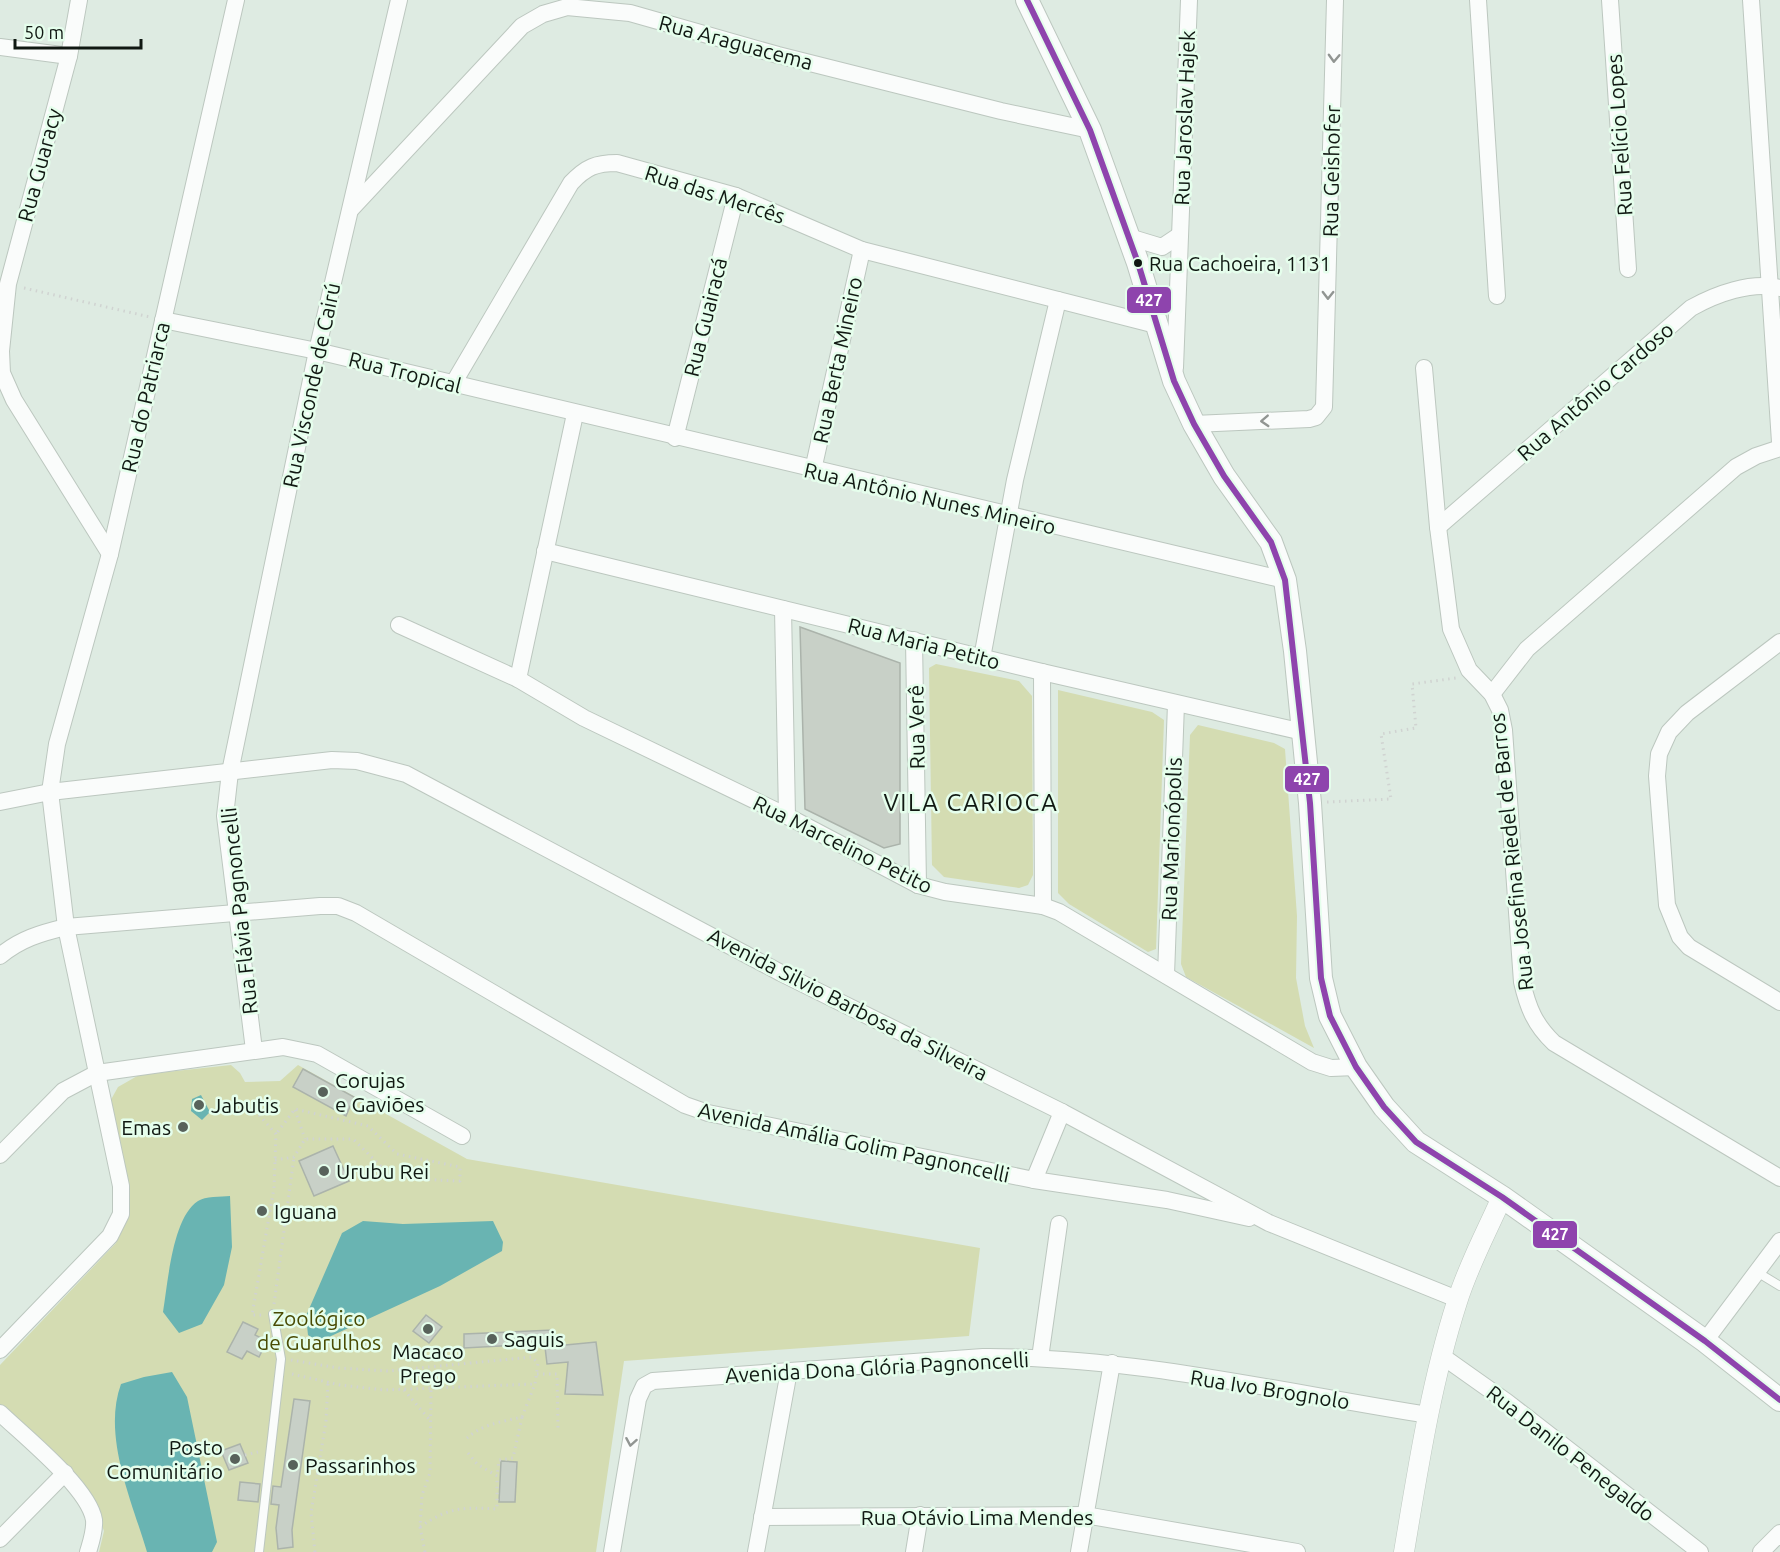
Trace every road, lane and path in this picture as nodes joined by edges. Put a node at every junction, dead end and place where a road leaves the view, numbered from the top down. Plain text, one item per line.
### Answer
1 (79, 0) edge
2 (236, 0) edge
3 (399, 0) edge
4 (1027, 0) edge
5 (1189, 0) edge
6 (1335, 0) edge
7 (1479, 0) edge
8 (1610, 0) edge
9 (1751, 0) edge
10 (632, 6) edge
11 (0, 47) edge
12 (69, 56) junction
13 (1090, 130) junction
14 (736, 196) junction
15 (351, 208) junction
16 (1180, 235) junction
17 (1130, 237) junction
18 (862, 250) junction
19 (1628, 270) dead end
20 (8, 284) junction
21 (1775, 287) edge
22 (1497, 296) dead end
23 (1058, 300) junction
24 (163, 320) junction
25 (1156, 325) junction
26 (316, 351) junction
27 (1424, 368) dead end
28 (1174, 381) junction
29 (453, 384) junction
30 (575, 414) junction
31 (1194, 424) junction
32 (675, 438) junction
33 (1780, 442) edge
34 (1780, 448) edge
35 (813, 470) junction
36 (1010, 515) junction
37 (1438, 527) junction
38 (545, 551) junction
39 (110, 554) junction
40 (1285, 580) junction
41 (783, 609) junction
42 (399, 625) dead end
43 (914, 640) junction
44 (1780, 642) edge
45 (982, 658) junction
46 (1042, 672) junction
47 (1474, 675) junction
48 (518, 679) junction
49 (1492, 694) junction
50 (1176, 704) junction
51 (1304, 732) junction
52 (230, 772) junction
53 (50, 792) junction
54 (0, 802) edge
55 (1310, 803) junction
56 (787, 816) junction
57 (918, 885) junction
58 (1043, 906) junction
59 (236, 913) junction
60 (66, 927) junction
61 (0, 956) edge
62 (1166, 975) junction
63 (1780, 1002) edge
64 (254, 1050) junction
65 (1356, 1067) junction
66 (97, 1073) junction
67 (295, 1109) junction
68 (1062, 1112) junction
69 (259, 1115) dead end
70 (276, 1134) junction
71 (462, 1136) dead end
72 (305, 1139) junction
73 (0, 1155) edge
74 (294, 1157) junction
75 (275, 1160) junction
76 (1780, 1178) edge
77 (1034, 1180) junction
78 (1502, 1197) junction
79 (1269, 1223) junction
80 (1059, 1224) dead end
81 (1780, 1241) edge
82 (1757, 1272) junction
83 (1780, 1286) edge
84 (1457, 1299) junction
85 (273, 1314) junction
86 (1705, 1341) junction
87 (0, 1350) edge
88 (1442, 1356) junction
89 (1040, 1358) junction
90 (280, 1359) junction
91 (1112, 1364) junction
92 (279, 1371) junction
93 (789, 1371) junction
94 (537, 1374) junction
95 (328, 1382) junction
96 (535, 1384) junction
97 (431, 1389) junction
98 (404, 1390) junction
99 (1780, 1401) edge
100 (0, 1413) edge
101 (1428, 1415) junction
102 (522, 1417) junction
103 (430, 1420) junction
104 (558, 1429) dead end
105 (467, 1438) dead end
106 (468, 1453) dead end
107 (65, 1473) junction
108 (497, 1476) junction
109 (920, 1515) junction
110 (1085, 1515) junction
111 (762, 1517) junction
112 (420, 1527) junction
113 (1780, 1533) edge
114 (0, 1539) edge
115 (1240, 1547) edge
116 (88, 1552) edge
117 (259, 1552) edge
118 (315, 1552) edge
119 (425, 1552) edge
120 (612, 1552) edge
121 (756, 1552) edge
122 (914, 1552) edge
123 (1078, 1552) edge
124 (1297, 1552) edge
125 (1404, 1552) edge
126 (1700, 1552) edge
127 (1761, 1552) edge

1 - 12 street, Rua Guaracy
2 - 24 street, Rua do Patriarca
3 - 15 street, Rua Visconde de Cairú
4 - 13 main road
5 - 16 street, Rua Jaroslav Hajek
6 -> 31 street, Rua Geishofer
7 - 22 street
8 - 19 street, Rua Felício Lopes
9 - 21 street
10 - 13 street, Rua Araguacema
10 - 15 street, Rua Araguacema
11 - 12 street
12 - 20 street, Rua Guaracy
13 - 17 main road
14 - 18 street, Rua das Mercês
14 - 29 street, Rua das Mercês
14 - 32 street, Rua Guairacá
15 - 26 street, Rua Visconde de Cairú
16 - 17 street, Rua Jaroslav Hajek
16 - 28 street, Rua Jaroslav Hajek
17 - 25 main road
18 - 23 street, Rua das Mercês
18 - 35 street, Rua Berta Mineiro
20 - 24 path
20 - 39 street, Rua Guaracy
21 - 33 street
21 - 37 street, Rua Antônio Cardoso
23 - 25 street, Rua das Mercês
23 - 36 street
24 - 26 street, Rua Tropical
24 - 39 street, Rua do Patriarca
25 - 28 main road
26 - 29 street, Rua Tropical
26 - 52 street, Rua Visconde de Cairú
27 - 37 street, Rua Josefina Riedel de Barros
28 - 31 main road
29 - 30 street, Rua Tropical
30 - 32 street, Rua Antônio Nunes Mineiro
30 - 38 street
31 - 40 main road
32 - 35 street, Rua Antônio Nunes Mineiro
34 - 49 street
35 - 36 street, Rua Antônio Nunes Mineiro
36 - 40 street, Rua Antônio Nunes Mineiro
36 - 45 street
37 - 47 street, Rua Josefina Riedel de Barros
38 - 41 street, Rua Maria Petito
38 - 48 street
39 - 53 street, Rua do Patriarca
40 - 51 main road
41 - 43 street, Rua Maria Petito
41 - 56 street
42 - 48 street, Rua Marcelino Petito
43 - 45 street, Rua Maria Petito
43 - 57 street, Rua Verê
44 - 63 street
45 - 46 street, Rua Maria Petito
46 - 50 street, Rua Maria Petito
46 - 58 street
47 - 49 street, Rua Josefina Riedel de Barros
47 - 55 path
48 - 56 street, Rua Marcelino Petito
49 - 76 street, Rua Josefina Riedel de Barros
50 - 51 street, Rua Maria Petito
50 - 62 street, Rua Marionópolis
51 - 55 main road
52 - 53 street, Avenida Silvio Barbosa da Silveira
52 - 59 street, Rua Flávia Pagnoncelli
52 - 68 street, Avenida Silvio Barbosa da Silveira
53 - 54 street, Avenida Silvio Barbosa da Silveira
53 - 60 street, Rua do Patriarca
55 - 65 main road
56 - 57 street, Rua Marcelino Petito
57 - 58 street, Rua Marcelino Petito
58 - 62 street, Rua Marcelino Petito
59 - 60 street, Avenida Amália Golim Pagnoncelli
59 - 64 street, Rua Flávia Pagnoncelli
59 - 77 street, Avenida Amália Golim Pagnoncelli
60 - 61 street, Avenida Amália Golim Pagnoncelli
60 - 66 street, Rua do Patriarca
62 - 65 street, Rua Marcelino Petito
64 - 66 street
64 - 71 street
65 - 78 main road
66 - 73 street
66 - 87 street, Rua do Patriarca
67 - 70 path
67 - 72 path
67 - 72 path
68 - 77 street
68 - 79 street, Avenida Silvio Barbosa da Silveira
69 - 70 path
70 - 75 path
72 - 74 path
74 - 75 path
74 - 85 path
75 - 85 path
77 - 79 street, Avenida Amália Golim Pagnoncelli
78 - 84 street
78 - 86 main road
79 - 84 street, Avenida Silvio Barbosa da Silveira
80 - 89 street
81 - 82 street
82 - 83 lane
82 - 86 street
84 - 88 street
85 - 90 lane
86 - 99 main road
88 - 101 street
88 - 126 street, Rua Danilo Penegaldo
89 - 91 street, Avenida Dona Glória Pagnoncelli
89 - 93 street, Avenida Dona Glória Pagnoncelli
90 - 92 lane
90 - 94 path
91 - 101 street, Rua Ivo Brognolo
91 - 110 street
92 - 95 path
92 - 117 lane
93 - 111 street
93 -> 120 street, Avenida Dona Glória Pagnoncelli
94 - 96 path
94 - 104 path
95 - 98 path
95 - 118 path
96 - 97 path
96 - 102 path
97 - 98 path
97 - 103 path
98 - 103 path
100 - 107 street
101 - 125 street
102 - 105 path
102 - 108 path
103 - 112 path
106 - 108 path
107 - 114 street
107 - 116 street
108 - 112 path
109 - 110 street, Rua Otávio Lima Mendes
109 - 111 street, Rua Otávio Lima Mendes
109 - 122 street
110 - 115 street, Rua Otávio Lima Mendes
110 - 123 street
111 - 121 street
112 - 119 path
113 - 127 street
115 - 124 street, Rua Otávio Lima Mendes

